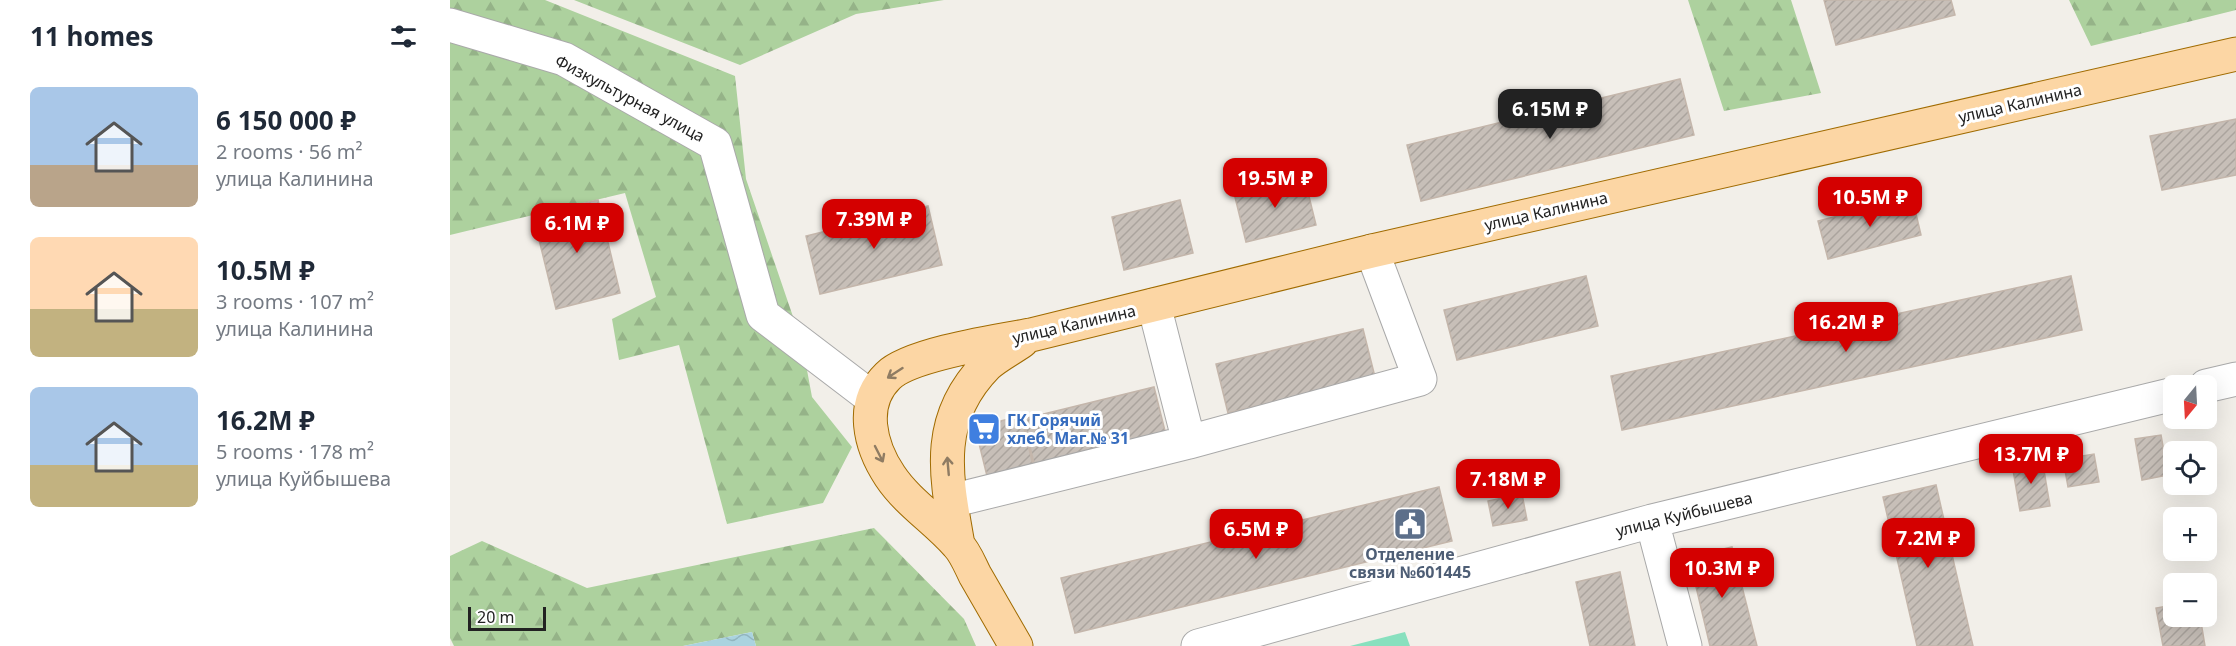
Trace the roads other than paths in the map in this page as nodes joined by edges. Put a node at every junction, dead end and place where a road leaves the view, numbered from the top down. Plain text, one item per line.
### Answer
1 (450, 25) edge
2 (2236, 54) edge
3 (1372, 251) junction
4 (1154, 305) junction
5 (1031, 336) junction
6 (940, 355) junction
7 (2236, 379) edge
8 (2217, 383) edge
9 (967, 389) junction
10 (2163, 397) edge
11 (872, 398) junction
12 (1189, 442) junction
13 (908, 499) junction
14 (951, 501) junction
15 (1652, 520) junction
16 (958, 545) junction
17 (1016, 646) edge
18 (1198, 646) edge
19 (1685, 646) edge

1 - 11 street, Физкультурная улица
2 - 3 main road, улица Калинина
3 - 4 main road, улица Калинина
3 - 12 street
4 - 5 main road, улица Калинина
4 - 12 street
5 - 6 main road, улица Калинина
5 - 9 main road
6 - 9 main road
6 -> 11 main road, улица Калинина
7 - 8 street
14 -> 9 main road
10 - 15 street, улица Куйбышева
11 -> 13 main road
12 - 14 street
13 - 14 main road
13 - 16 main road
14 - 16 main road
15 - 18 street, улица Куйбышева
15 - 19 street
16 - 17 main road

